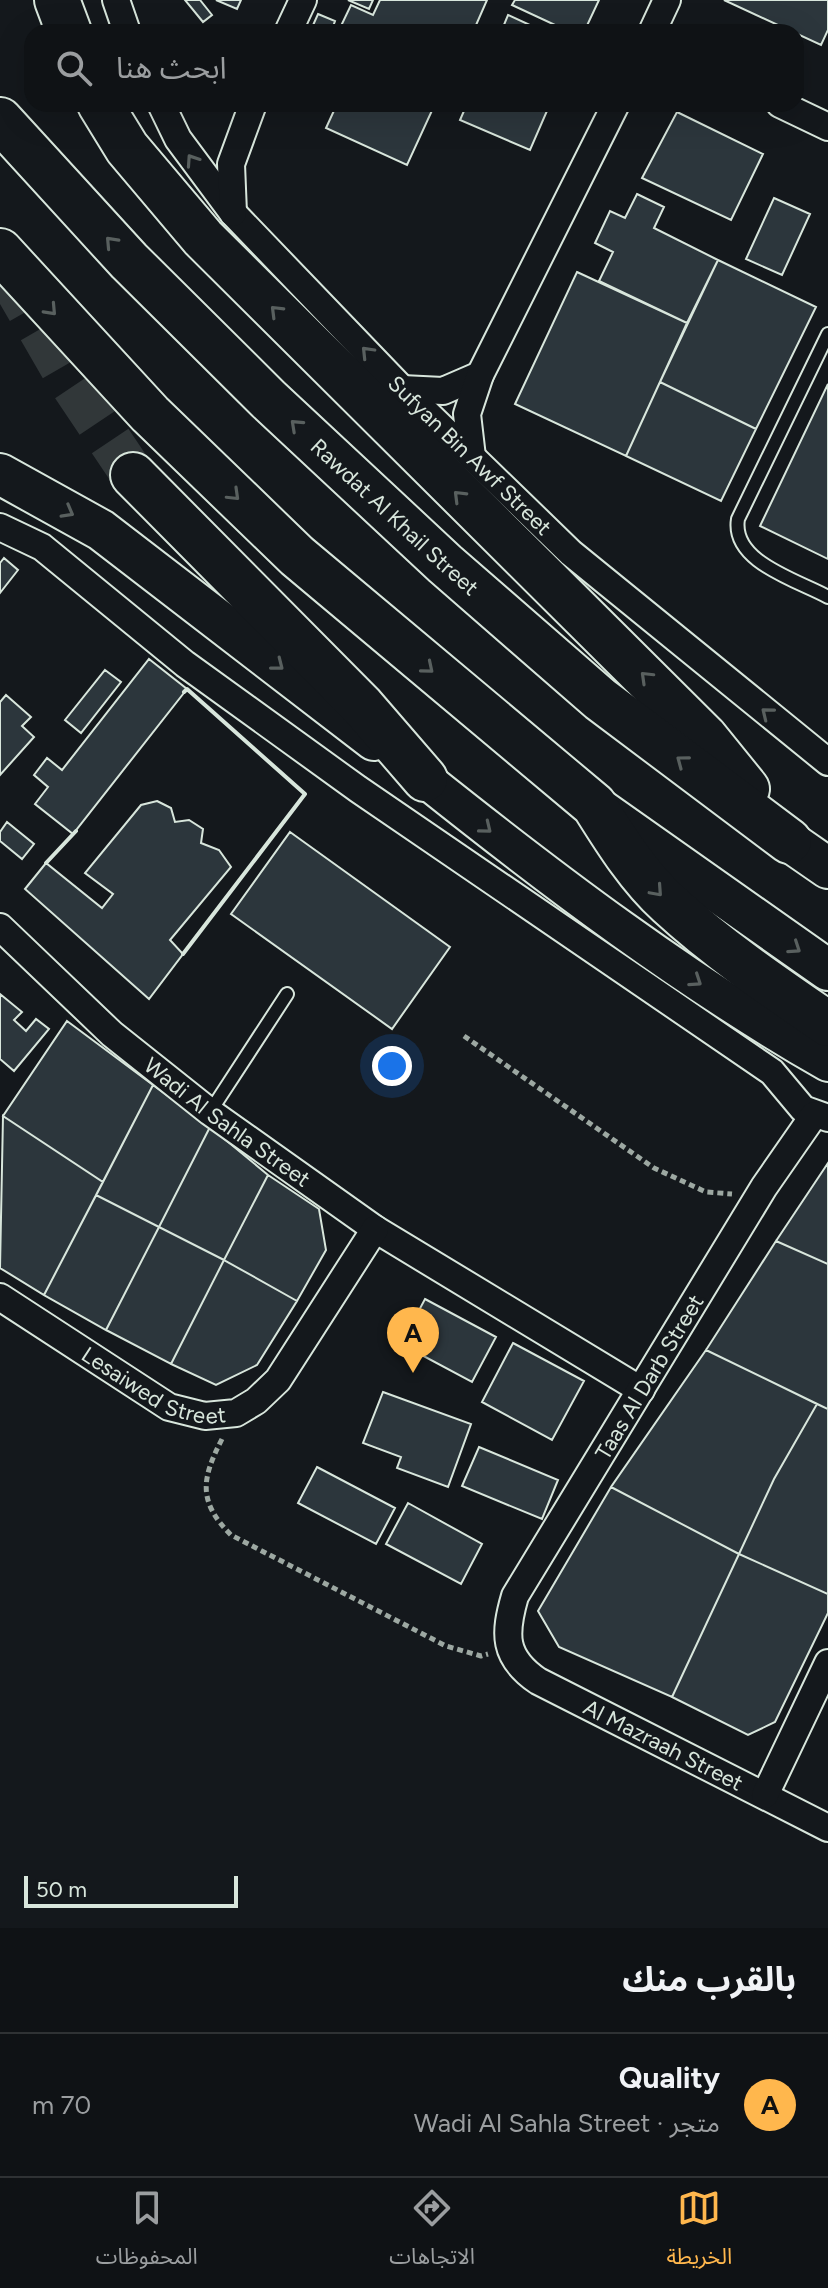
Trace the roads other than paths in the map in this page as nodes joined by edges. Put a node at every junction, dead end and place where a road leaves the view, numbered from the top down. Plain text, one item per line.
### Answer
1 (57, 0) edge
2 (116, 0) edge
3 (303, 0) edge
4 (667, 0) edge
5 (66, 24) edge
6 (124, 24) edge
7 (292, 24) edge
8 (656, 24) edge
9 (105, 112) edge
10 (165, 112) edge
11 (250, 112) edge
12 (612, 112) edge
13 (797, 112) edge
14 (0, 120) edge
15 (828, 127) edge
16 (233, 213) junction
17 (0, 251) edge
18 (828, 334) edge
19 (480, 375) junction
20 (402, 389) junction
21 (472, 457) junction
22 (0, 474) edge
23 (133, 475) tunnel mouth
24 (0, 527) edge
25 (828, 597) edge
26 (828, 762) edge
27 (425, 779) junction
28 (594, 805) junction
29 (789, 841) junction
30 (828, 868) edge
31 (0, 927) edge
32 (828, 970) edge
33 (287, 994) dead end
34 (828, 1024) edge
35 (828, 1063) edge
36 (210, 1112) junction
37 (821, 1116) edge
38 (375, 1229) junction
39 (0, 1297) edge
40 (641, 1390) junction
41 (509, 1648) joint
42 (828, 1663) edge
43 (765, 1795) junction
44 (828, 1828) edge

1 - 5 highway
2 - 6 street
3 - 7 street
4 - 8 street
29 -> 9 highway
16 -> 10 street, Sufyan Bin Awf Street
11 - 16 street
12 - 19 street
13 - 15 street
29 -> 14 highway, Rawdat Al Khail Street
20 -> 16 street, Sufyan Bin Awf Street
17 -> 28 highway
18 - 25 lane
19 - 20 street
19 - 21 street
20 - 21 street, Sufyan Bin Awf Street
26 -> 21 street, Sufyan Bin Awf Street
22 -> 27 main road
23 - 27 highway
24 - 37 street
27 -> 35 street
28 -> 32 main road
28 -> 34 highway
29 - 30 main road, Rawdat Al Khail Street
31 - 36 street, Wadi Al Sahla Street
33 - 36 lane
36 - 38 street, Wadi Al Sahla Street
37 - 40 street, Taas Al Darb Street
38 - 39 street, Lesaiwed Street
38 - 40 street, Wadi Al Sahla Street
40 - 41 street, Taas Al Darb Street
41 - 43 street, Al Mazraah Street
42 - 43 street
43 - 44 street, Al Mazraah Street

